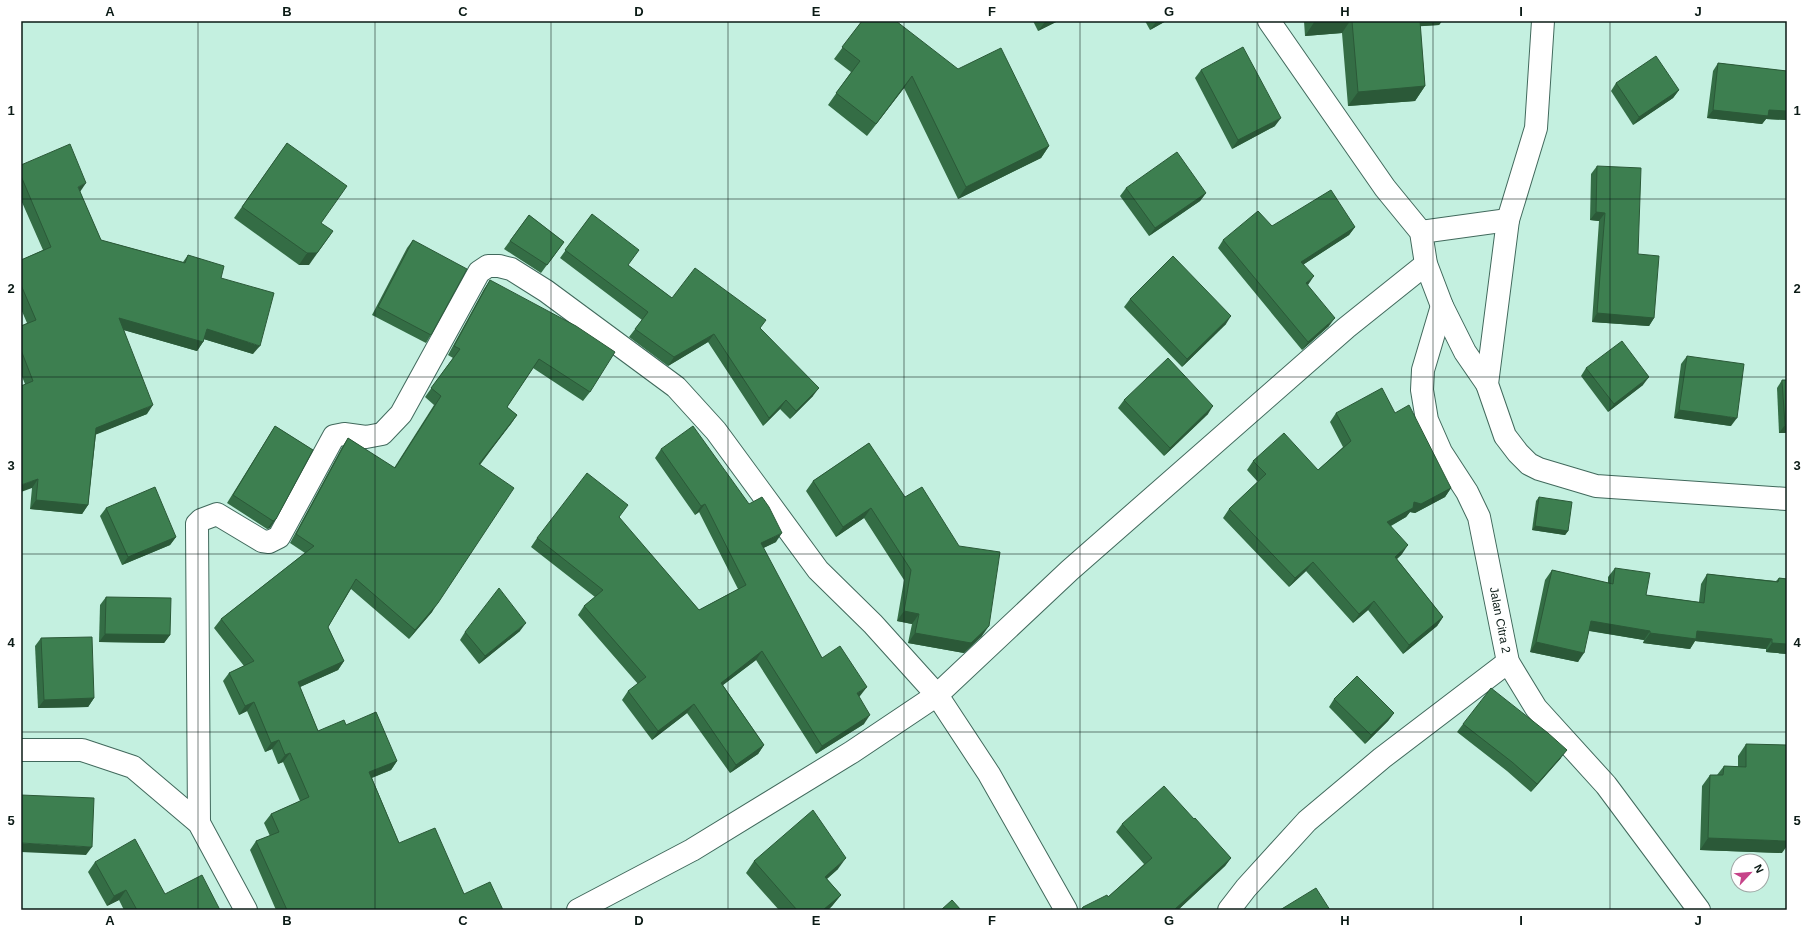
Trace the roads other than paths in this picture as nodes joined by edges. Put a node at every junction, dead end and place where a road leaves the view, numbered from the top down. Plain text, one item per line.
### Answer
1 (1269, 21) edge
2 (1542, 21) edge
3 (1508, 220) junction
4 (1422, 232) junction
5 (1426, 264) junction
6 (1442, 306) junction
7 (1487, 384) junction
8 (1787, 499) edge
9 (1508, 662) junction
10 (937, 695) junction
11 (21, 750) edge
12 (200, 823) junction
13 (246, 910) edge
14 (578, 910) edge
15 (1066, 910) edge
16 (1229, 910) edge
17 (1699, 910) edge

1 - 4 street
2 - 3 street
3 - 4 street
3 - 7 street
4 - 5 street
5 - 6 street
5 - 10 street
6 - 7 street
6 - 9 street, Jalan Citra 2
7 - 8 street
9 - 16 street
9 - 17 street, Jalan Citra 2
10 - 12 street
10 - 14 street
10 - 15 street
11 - 12 street
12 - 13 street

